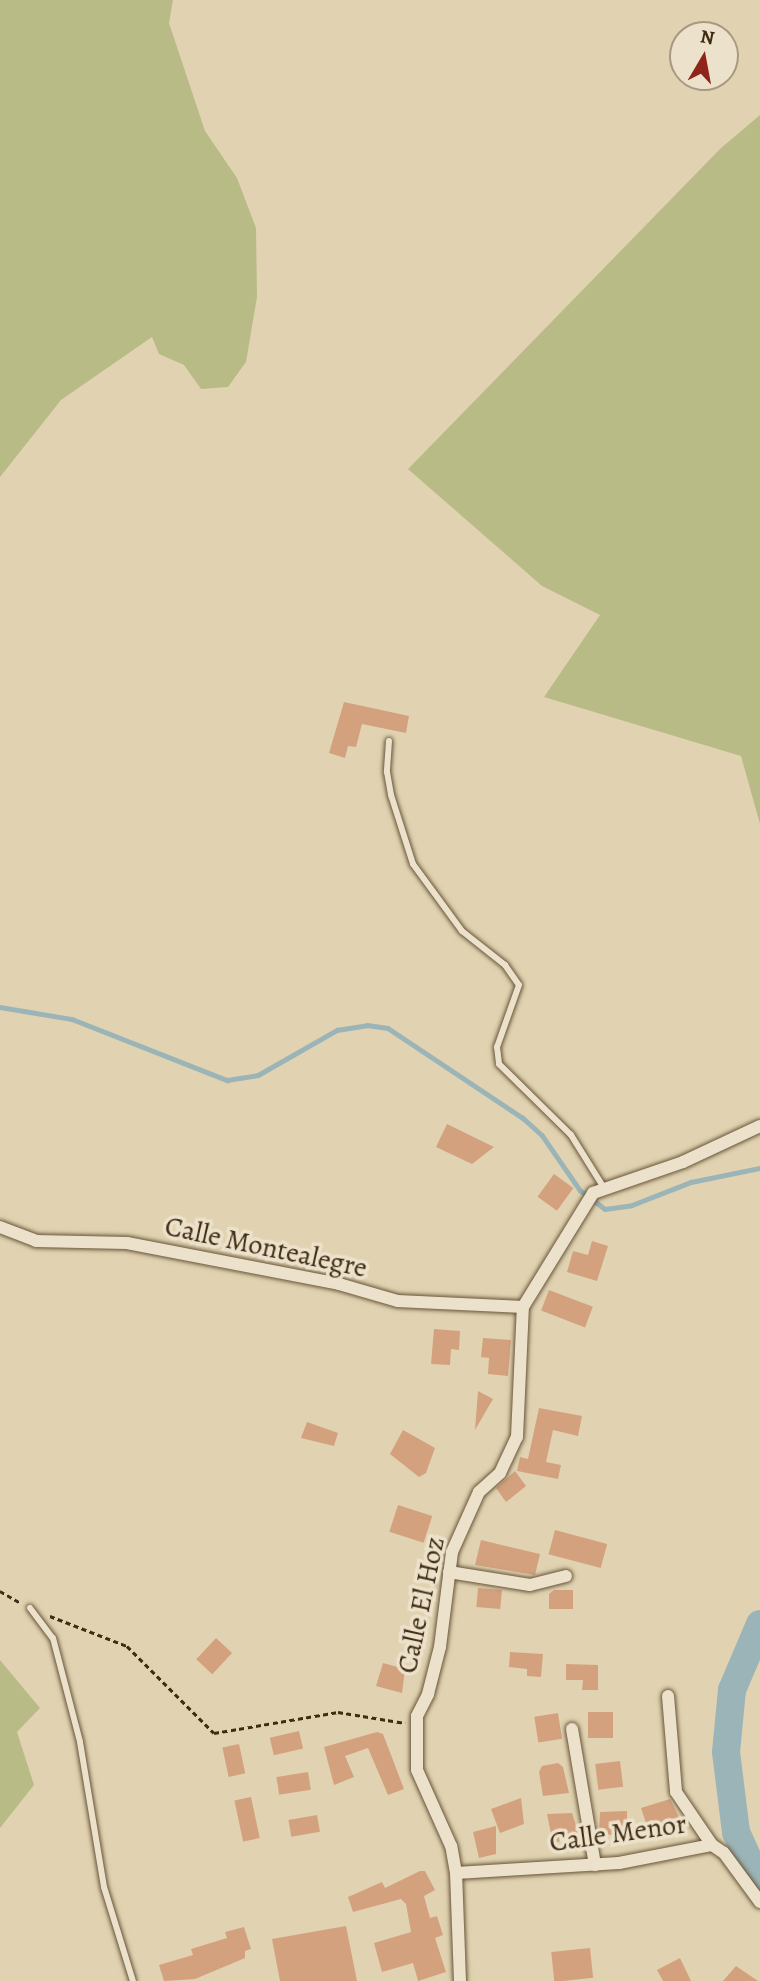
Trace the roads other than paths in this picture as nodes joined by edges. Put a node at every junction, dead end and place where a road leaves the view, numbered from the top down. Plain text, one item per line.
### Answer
1 (389, 741) dead end
2 (760, 1126) edge
3 (599, 1191) junction
4 (0, 1227) edge
5 (523, 1307) junction
6 (449, 1572) junction
7 (566, 1576) dead end
8 (30, 1608) road end
9 (668, 1696) dead end
10 (572, 1729) dead end
11 (712, 1844) junction
12 (594, 1865) junction
13 (456, 1873) junction
14 (760, 1902) edge
15 (133, 1981) edge
16 (460, 1981) edge

1 - 3 lane
2 - 3 street
3 - 5 street, Calle El Hoz
4 - 5 street, Calle Montealegre
5 - 6 street, Calle El Hoz
6 - 7 street
6 - 13 street, Calle El Hoz
8 - 15 lane
9 - 11 street
10 - 12 street
11 - 12 street, Calle Menor
11 - 14 street, Calle Menor
12 - 13 street, Calle Menor
13 - 16 street, Calle El Hoz

